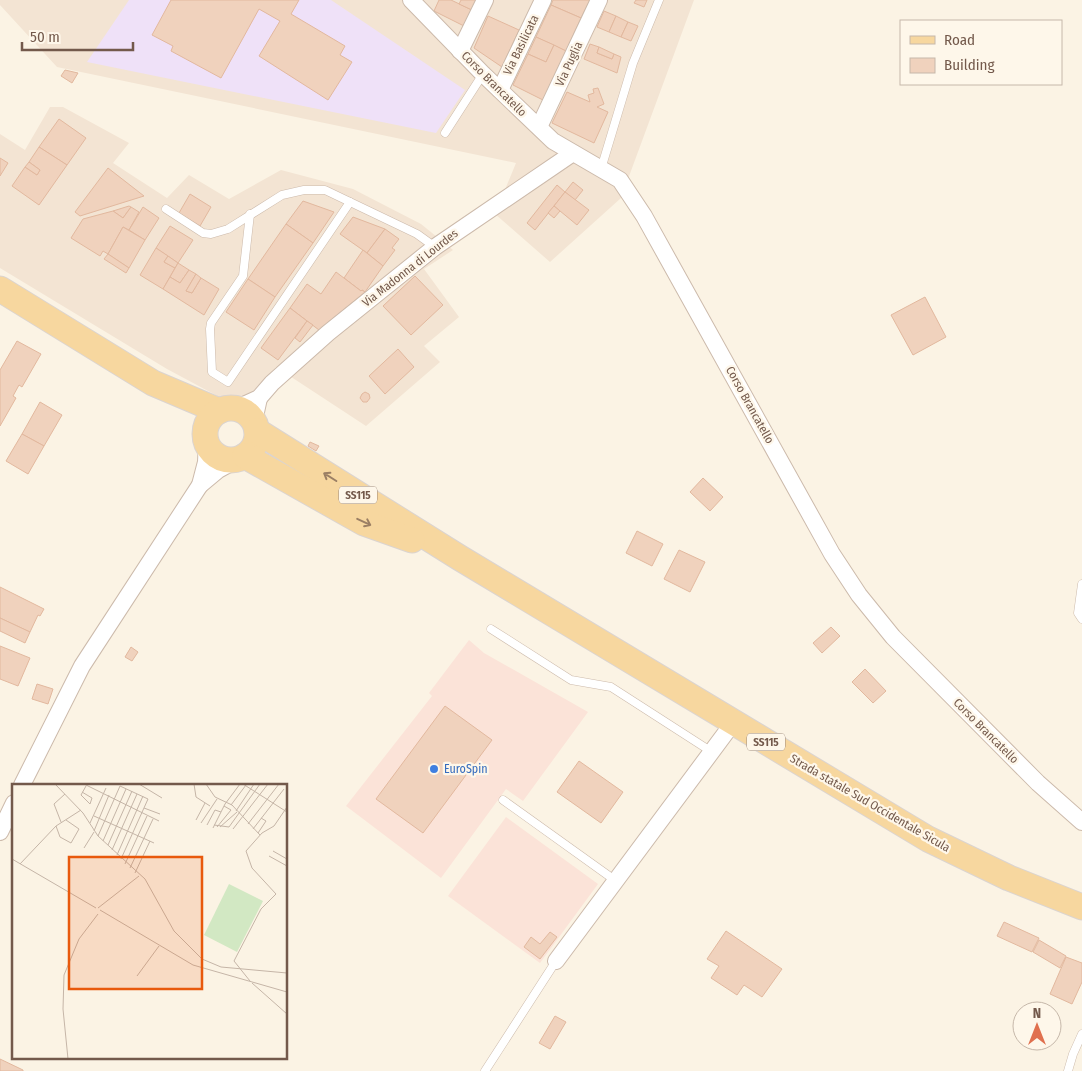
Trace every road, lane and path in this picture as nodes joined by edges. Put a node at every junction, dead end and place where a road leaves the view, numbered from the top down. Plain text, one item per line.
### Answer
1 (412, 0) edge
2 (485, 0) edge
3 (543, 0) edge
4 (599, 0) edge
5 (659, 0) edge
6 (427, 6) edge
7 (460, 51) junction
8 (483, 74) junction
9 (500, 90) junction
10 (539, 128) junction
11 (444, 133) dead end
12 (573, 153) junction
13 (601, 169) junction
14 (350, 202) junction
15 (166, 209) dead end
16 (250, 214) junction
17 (435, 247) junction
18 (0, 289) edge
19 (153, 383) junction
20 (241, 418) junction
21 (206, 438) junction
22 (243, 457) junction
23 (200, 485) junction
24 (460, 558) junction
25 (1082, 584) edge
26 (1082, 619) edge
27 (491, 629) dead end
28 (733, 723) junction
29 (712, 752) junction
30 (23, 784) edge
31 (503, 800) dead end
32 (12, 806) edge
33 (1082, 822) edge
34 (0, 832) edge
35 (616, 881) junction
36 (1082, 906) edge
37 (556, 961) joint
38 (1082, 1034) edge
39 (485, 1071) edge
40 (1068, 1071) edge

1 - 6 street, Corso Brancatello
2 - 7 street
3 - 9 street, Via Basilicata
4 - 10 street, Via Puglia
5 - 13 lane
6 - 7 street, Corso Brancatello
7 - 8 street, Corso Brancatello
8 - 9 street, Corso Brancatello
8 - 11 lane
9 - 10 street, Corso Brancatello
10 - 12 street, Corso Brancatello
12 - 13 street, Corso Brancatello
12 - 17 street, Via Madonna di Lourdes
13 - 33 street, Corso Brancatello
14 - 16 lane
14 - 16 lane
14 - 17 lane
15 - 16 lane
17 - 20 street, Via Madonna di Lourdes
18 - 19 main road, Strada statale Sud Occidentale Sicula / SS115
19 - 20 main road, Strada statale Sud Occidentale Sicula / SS115
19 - 21 main road, Strada statale Sud Occidentale Sicula / SS115
20 - 21 main road
20 - 22 main road
24 -> 20 main road, Strada statale Sud Occidentale Sicula / SS115
21 - 22 main road, Strada statale Sud Occidentale Sicula / SS115
21 - 23 street
22 - 23 street
22 -> 24 main road, Strada statale Sud Occidentale Sicula / SS115
23 - 30 street
24 - 28 main road, Strada statale Sud Occidentale Sicula / SS115
25 - 26 lane
27 - 29 lane
28 - 29 street
28 - 36 main road, Strada statale Sud Occidentale Sicula / SS115
29 - 35 street
31 - 35 lane
32 - 34 street
35 - 37 street
37 - 39 lane
38 - 40 lane

